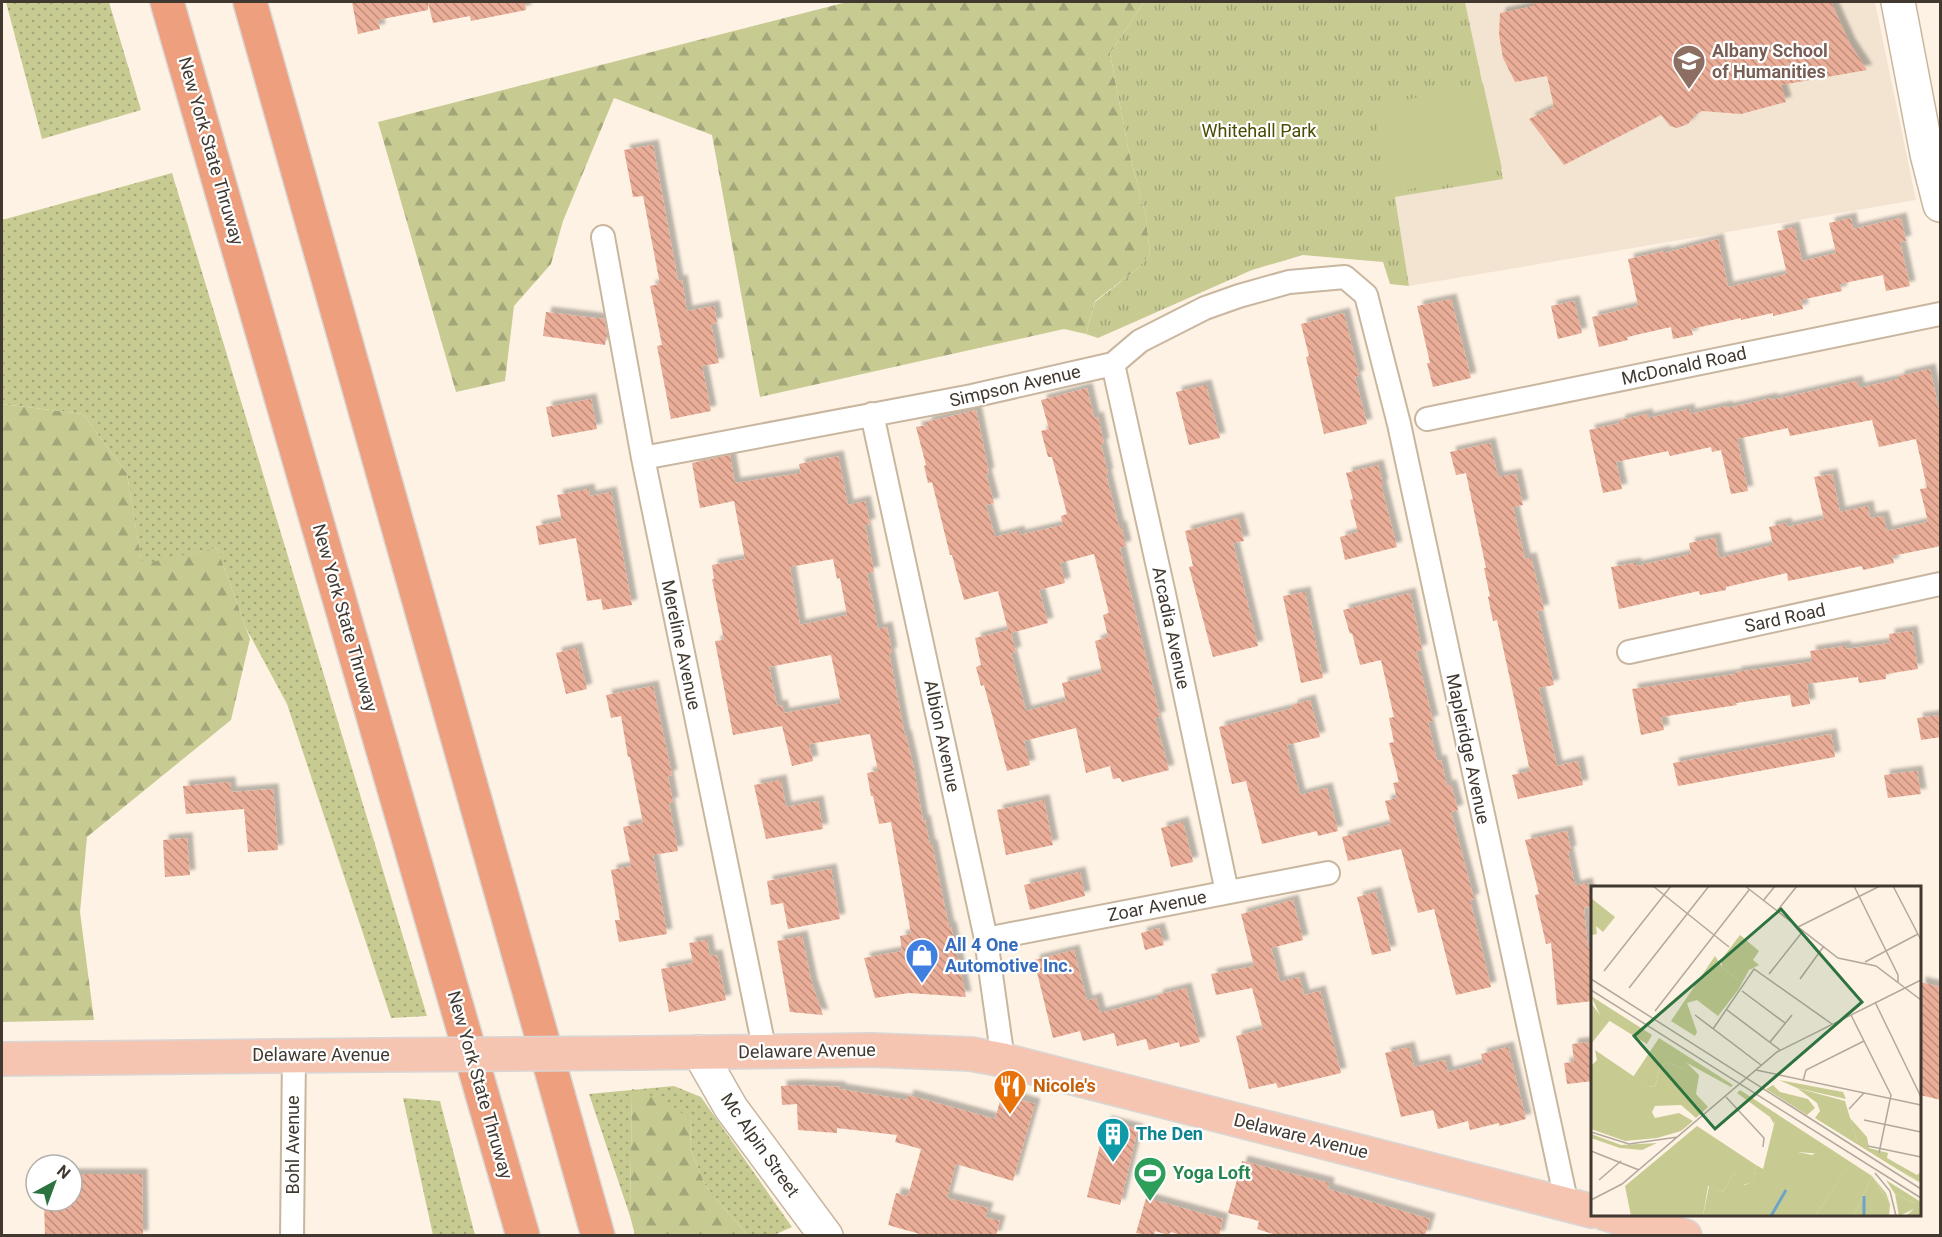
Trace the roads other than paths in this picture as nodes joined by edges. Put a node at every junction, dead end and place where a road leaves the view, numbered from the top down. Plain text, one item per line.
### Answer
1 (167, 2) edge
2 (250, 2) edge
3 (1898, 2) edge
4 (1941, 205) edge
5 (603, 237) dead end
6 (1365, 295) joint
7 (1941, 314) edge
8 (1113, 363) junction
9 (872, 414) junction
10 (1427, 419) dead end
11 (643, 458) junction
12 (1941, 584) edge
13 (1629, 652) dead end
14 (1328, 873) dead end
15 (1227, 892) junction
16 (986, 939) junction
17 (699, 1052) junction
18 (765, 1052) junction
19 (294, 1055) junction
20 (2, 1059) edge
21 (1003, 1060) junction
22 (1580, 1208) edge
23 (1610, 1216) edge
24 (292, 1236) edge
25 (523, 1236) edge
26 (598, 1236) edge
27 (826, 1236) edge
28 (1684, 1236) edge

1 - 25 highway, New York State Thruway
2 - 26 highway
3 - 4 street
5 - 11 street, Mereline Avenue
6 - 8 street, Simpson Avenue
6 - 22 street, Mapleridge Avenue
7 - 10 street, McDonald Road
8 - 9 street, Simpson Avenue
8 - 15 street, Arcadia Avenue
9 - 11 street, Simpson Avenue
9 - 16 street, Albion Avenue
11 - 18 street, Mereline Avenue
12 - 13 street, Sard Road
14 - 15 street, Zoar Avenue
15 - 16 street, Zoar Avenue
16 - 21 street, Albion Avenue
17 - 18 main road, Delaware Avenue
17 - 19 main road, Delaware Avenue, bridge
17 - 27 street, Mc Alpin Street
18 - 21 main road, Delaware Avenue
19 - 20 main road, Delaware Avenue
19 - 24 street, Bohl Avenue
21 - 22 main road, Delaware Avenue
23 - 28 main road

